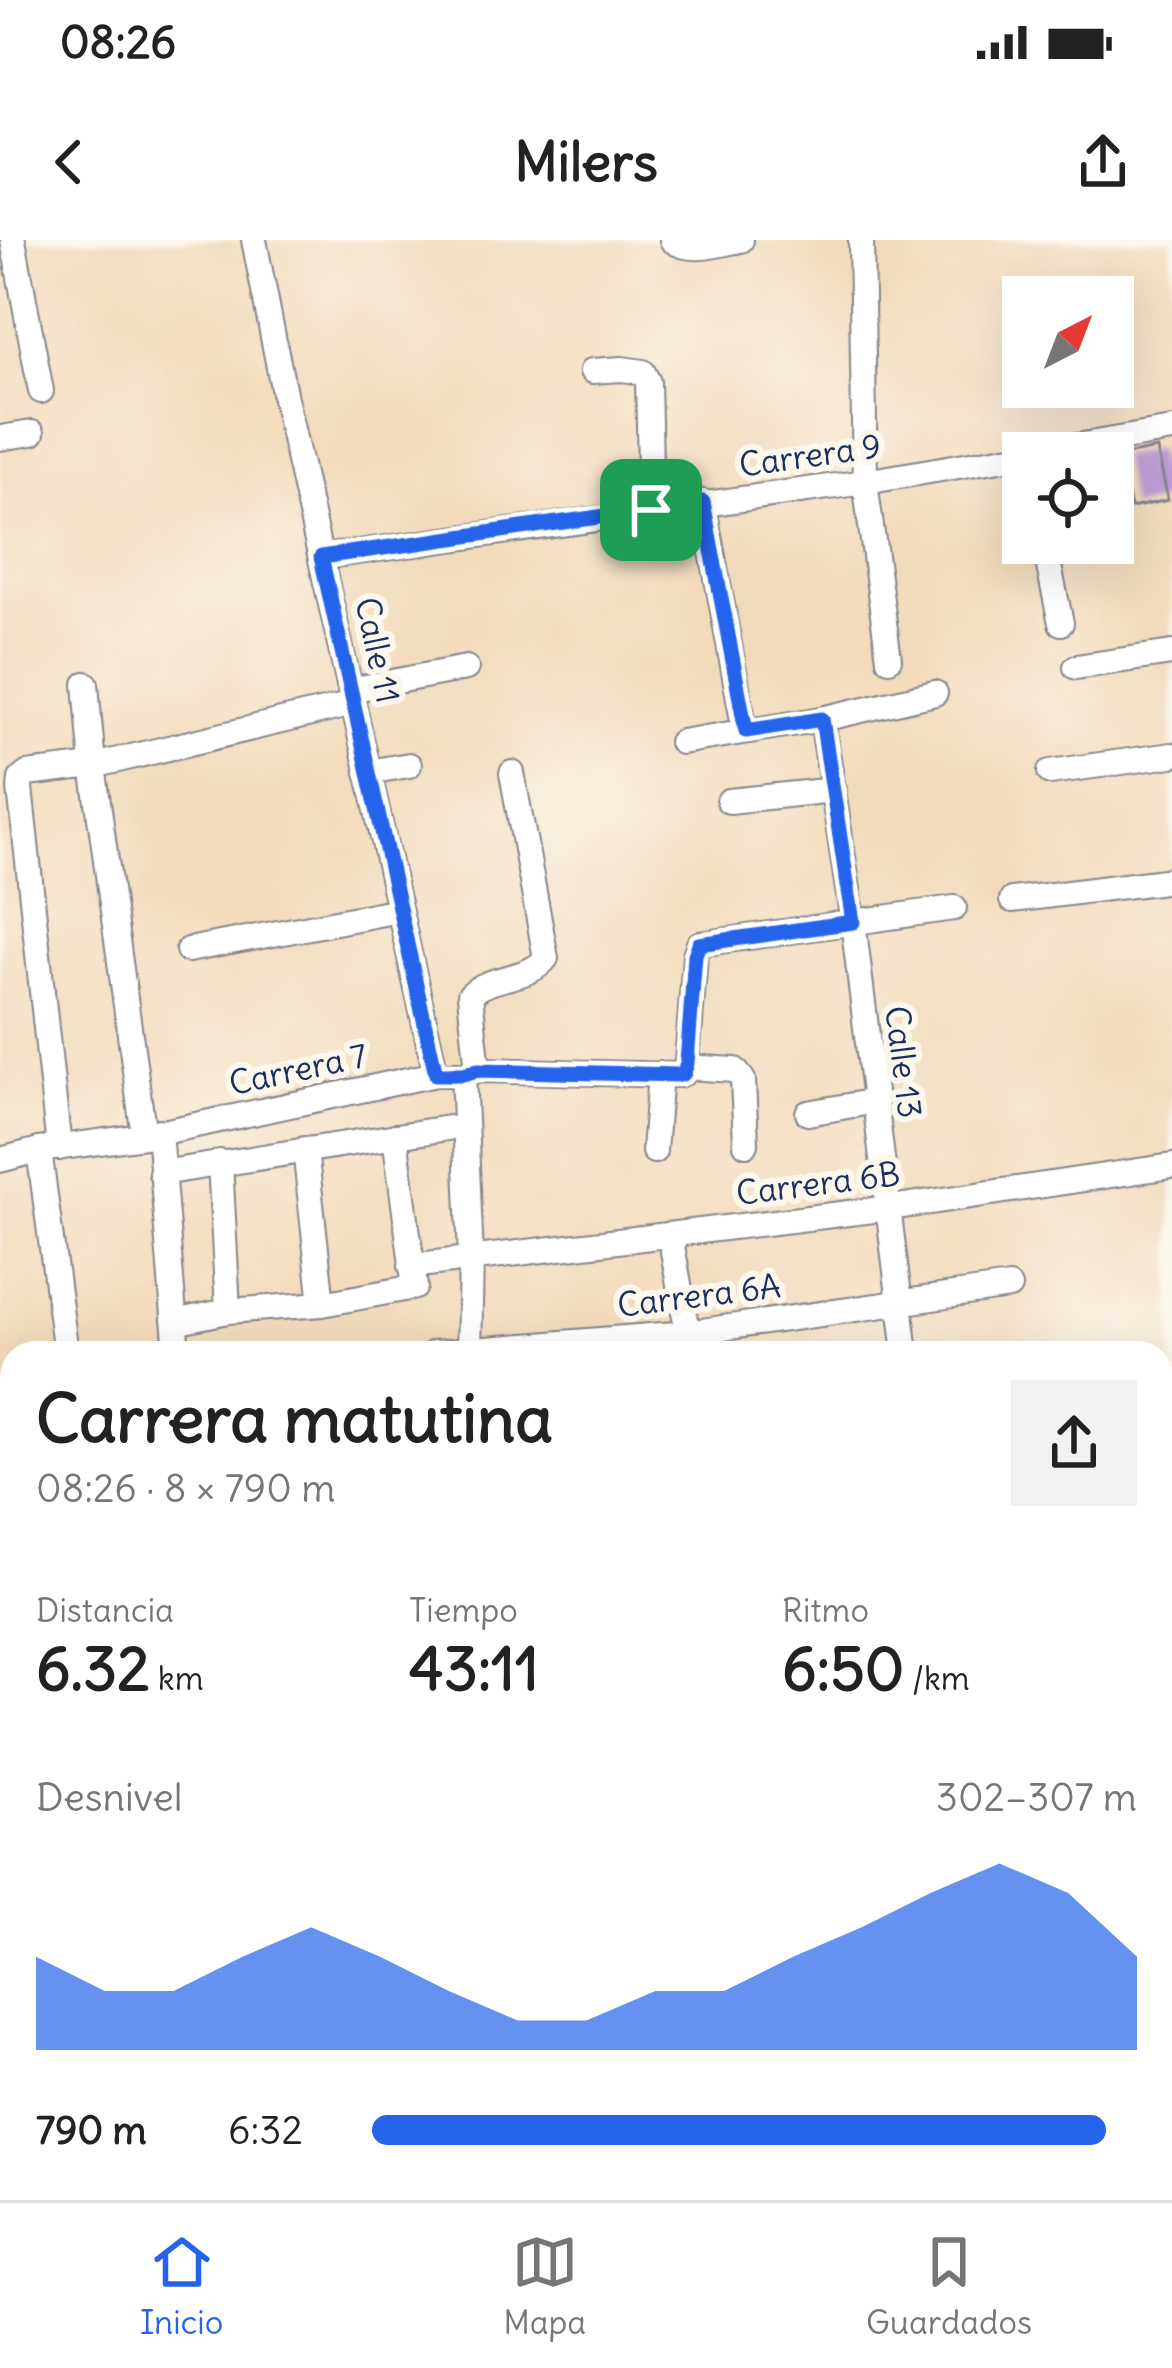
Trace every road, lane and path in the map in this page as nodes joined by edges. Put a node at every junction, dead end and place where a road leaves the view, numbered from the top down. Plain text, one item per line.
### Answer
1 (13, 240) edge
2 (254, 240) edge
3 (672, 240) edge
4 (741, 240) edge
5 (861, 240) edge
6 (592, 371) dead end
7 (41, 392) dead end
8 (1172, 430) edge
9 (32, 433) dead end
10 (1134, 436) edge
11 (0, 437) edge
12 (1002, 459) edge
13 (865, 482) junction
14 (703, 502) junction
15 (651, 510) junction
16 (321, 557) junction
17 (1049, 564) edge
18 (1061, 622) dead end
19 (1172, 653) edge
20 (889, 659) dead end
21 (1076, 667) dead end
22 (466, 668) dead end
23 (86, 685) dead end
24 (935, 693) dead end
25 (351, 697) junction
26 (822, 719) junction
27 (746, 731) junction
28 (681, 742) dead end
29 (1172, 755) edge
30 (409, 765) dead end
31 (93, 766) junction
32 (368, 772) junction
33 (1050, 772) dead end
34 (512, 773) dead end
35 (834, 790) junction
36 (729, 801) dead end
37 (1172, 880) edge
38 (1012, 900) dead end
39 (954, 908) dead end
40 (400, 910) junction
41 (853, 922) junction
42 (188, 950) dead end
43 (676, 1071) junction
44 (471, 1072) junction
45 (436, 1074) junction
46 (876, 1101) junction
47 (808, 1113) dead end
48 (448, 1128) dead end
49 (152, 1134) junction
50 (395, 1136) junction
51 (746, 1144) dead end
52 (49, 1149) junction
53 (305, 1149) junction
54 (654, 1150) dead end
55 (0, 1160) edge
56 (220, 1162) junction
57 (1172, 1166) edge
58 (161, 1172) junction
59 (890, 1208) junction
60 (670, 1235) junction
61 (471, 1258) junction
62 (411, 1266) junction
63 (1009, 1287) dead end
64 (899, 1302) junction
65 (322, 1304) junction
66 (227, 1311) junction
67 (174, 1318) junction
68 (688, 1333) junction
69 (64, 1338) dead end
70 (176, 1341) edge
71 (469, 1341) edge
72 (591, 1341) edge
73 (904, 1341) edge

1 - 7 street
2 - 16 street, Calle 11
3 - 4 street
5 - 13 street
6 - 15 street
8 - 10 street
9 - 11 street
12 - 13 street, Carrera 9
13 - 14 street, Carrera 9
13 - 20 street
14 - 15 street, Carrera 9
14 - 27 street
15 - 16 street, Carrera 9
16 - 25 street, Calle 11
17 - 18 street
19 - 21 street
22 - 25 street
23 - 31 street
24 - 26 street
25 - 31 street
25 - 32 street, Calle 11
26 - 27 street
26 - 35 street, Calle 13
27 - 28 street
29 - 33 street
30 - 32 street
31 - 49 street
31 - 52 street
32 - 40 street, Calle 11
34 - 44 street
35 - 36 street
35 - 41 street, Calle 13
37 - 38 street
39 - 41 street
40 - 42 street
40 - 45 street, Calle 11
41 - 43 street
41 - 46 street, Calle 13
43 - 44 street, Carrera 7
43 - 51 street, Carrera 7
43 - 54 street
44 - 45 street, Carrera 7
44 - 61 street
45 - 49 street, Carrera 7
46 - 47 street
46 - 59 street, Calle 13
48 - 50 street
49 - 52 street, Carrera 7
49 - 58 street
50 - 53 street
50 - 62 street
52 - 55 street, Carrera 7
52 - 69 street
53 - 56 street
53 - 65 street
56 - 58 street
56 - 66 street
57 - 59 street, Carrera 6B
58 - 67 street
59 - 60 street, Carrera 6B
59 - 64 street, Calle 13
60 - 61 street, Carrera 6B
60 - 68 street
61 - 62 street, Carrera 6B
61 - 71 street
62 - 65 street
63 - 64 street, Carrera 6A
64 - 68 street, Carrera 6A
64 - 73 street, Calle 13
65 - 66 street
66 - 67 street
67 - 70 street
68 - 72 street, Carrera 6A

